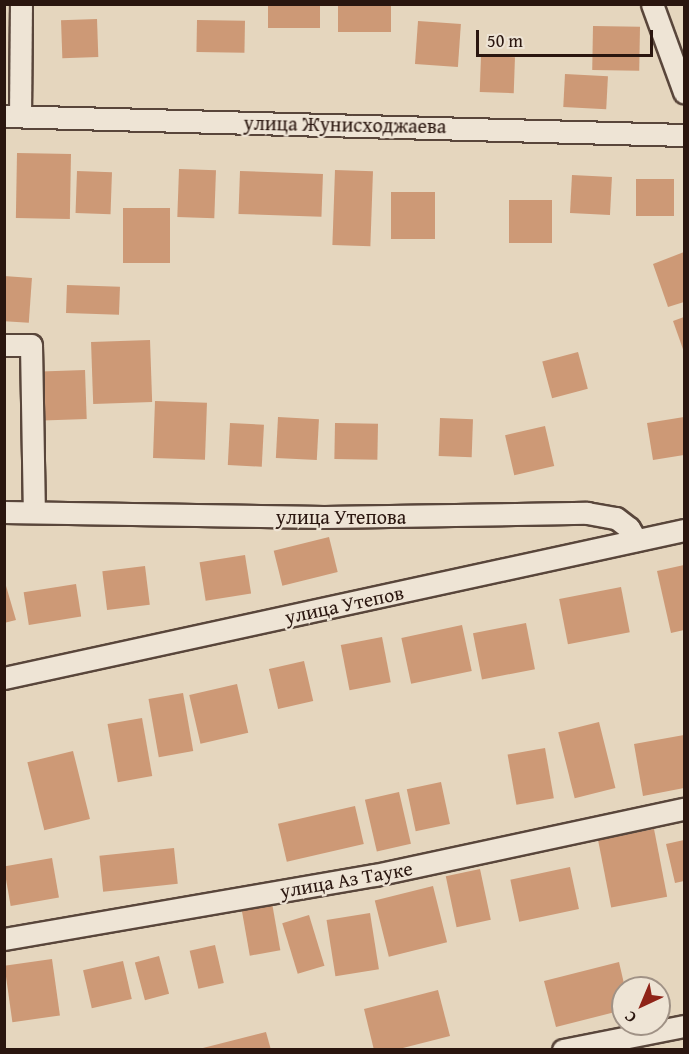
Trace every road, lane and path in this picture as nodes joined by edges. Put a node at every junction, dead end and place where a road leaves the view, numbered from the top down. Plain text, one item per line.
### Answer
1 (21, 4) edge
2 (652, 4) edge
3 (684, 92) edge
4 (12, 116) edge
5 (684, 135) edge
6 (4, 345) edge
7 (4, 512) edge
8 (34, 512) junction
9 (684, 530) edge
10 (636, 540) junction
11 (4, 678) edge
12 (684, 809) edge
13 (4, 939) edge
14 (684, 1026) edge
15 (563, 1050) edge

1 - 4 street
2 - 3 street
4 - 5 street, улица Жунисходжаева
6 - 8 street
7 - 8 street
8 - 10 street, улица Утепова
9 - 10 street, улица Утепов
10 - 11 street, улица Утепов
12 - 13 street, улица Аз Тауке
14 - 15 street

